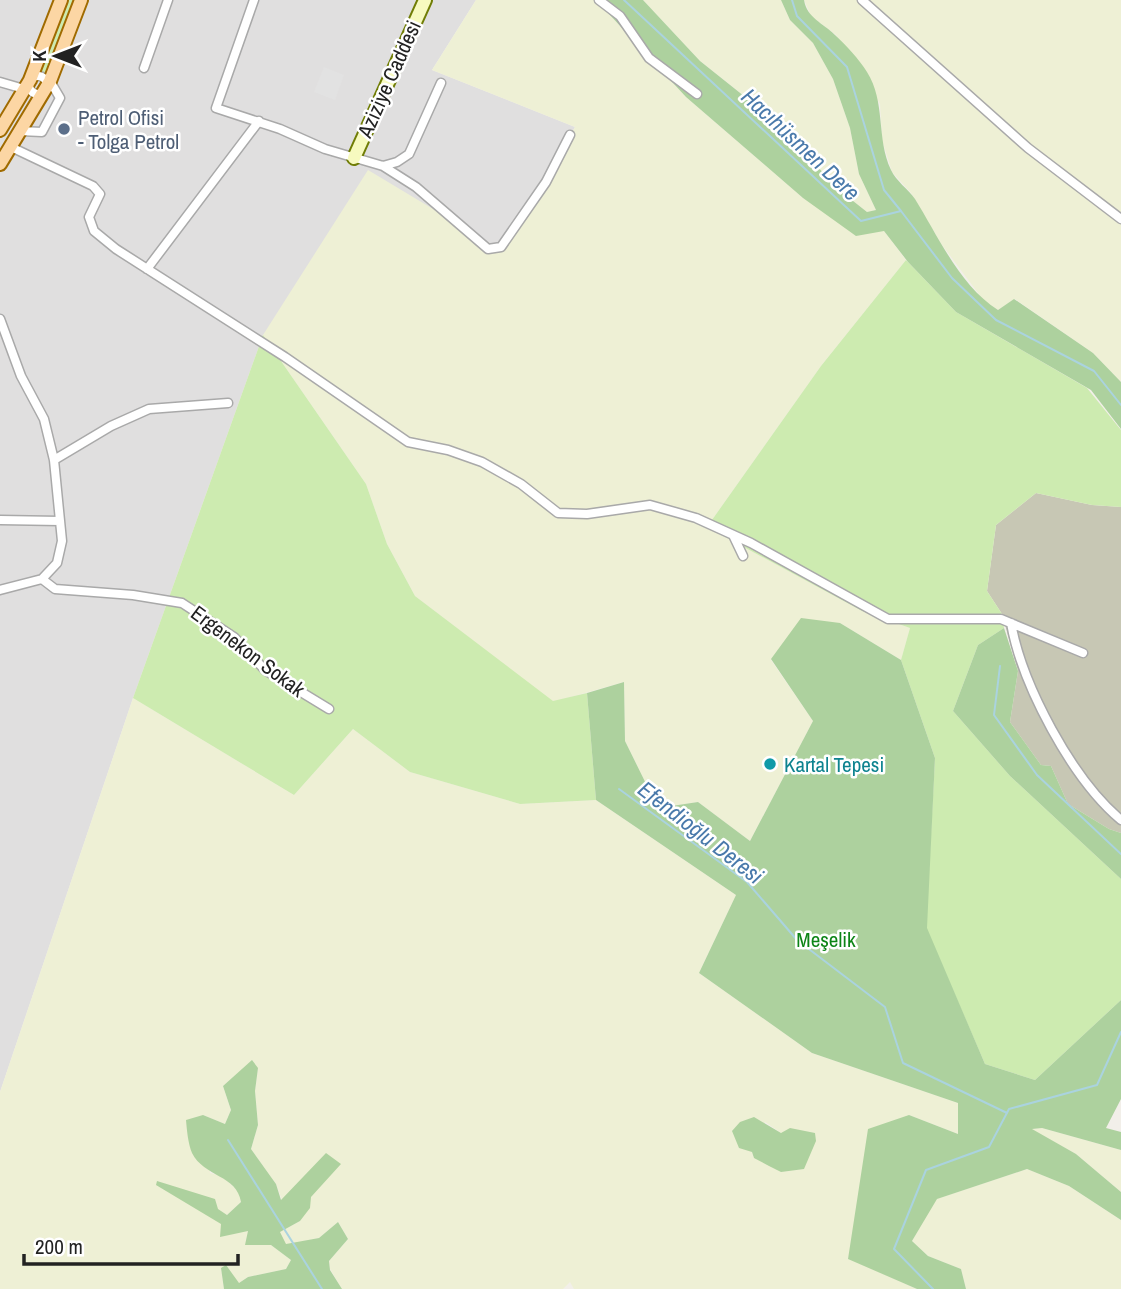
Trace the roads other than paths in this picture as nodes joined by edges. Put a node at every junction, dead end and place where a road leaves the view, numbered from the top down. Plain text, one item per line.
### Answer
1 (61, 0) edge
2 (81, 0) edge
3 (168, 0) edge
4 (254, 0) edge
5 (425, 0) edge
6 (599, 0) edge
7 (862, 0) edge
8 (144, 68) dead end
9 (0, 82) edge
10 (441, 83) dead end
11 (27, 85) junction
12 (48, 86) junction
13 (697, 94) dead end
14 (258, 121) junction
15 (0, 130) edge
16 (20, 131) junction
17 (570, 135) dead end
18 (10, 147) junction
19 (354, 158) junction
20 (0, 164) edge
21 (383, 166) junction
22 (1121, 219) edge
23 (148, 269) junction
24 (1, 322) edge
25 (228, 403) dead end
26 (54, 460) junction
27 (0, 520) edge
28 (60, 522) junction
29 (733, 535) junction
30 (743, 556) dead end
31 (42, 579) junction
32 (0, 590) edge
33 (1011, 623) junction
34 (1083, 653) dead end
35 (329, 709) dead end
36 (1121, 820) edge

1 - 11 main road
2 - 12 main road
3 - 8 street
4 - 14 street
5 - 19 street, Aziziye Caddesi
6 - 13 street
7 - 22 street
9 - 11 street
10 - 21 street
11 - 12 street
11 - 15 main road
12 - 16 main road
12 - 16 street
14 - 19 street
14 - 23 street
16 - 18 main road
17 - 21 street
18 - 20 main road
18 - 23 street
19 - 21 street
23 - 29 street
24 - 26 street
25 - 26 street
26 - 28 street
27 - 28 street
28 - 31 street
29 - 30 street
29 - 33 street
31 - 32 street
31 - 35 street, Ergenekon Sokak
33 - 34 street
33 - 36 street

